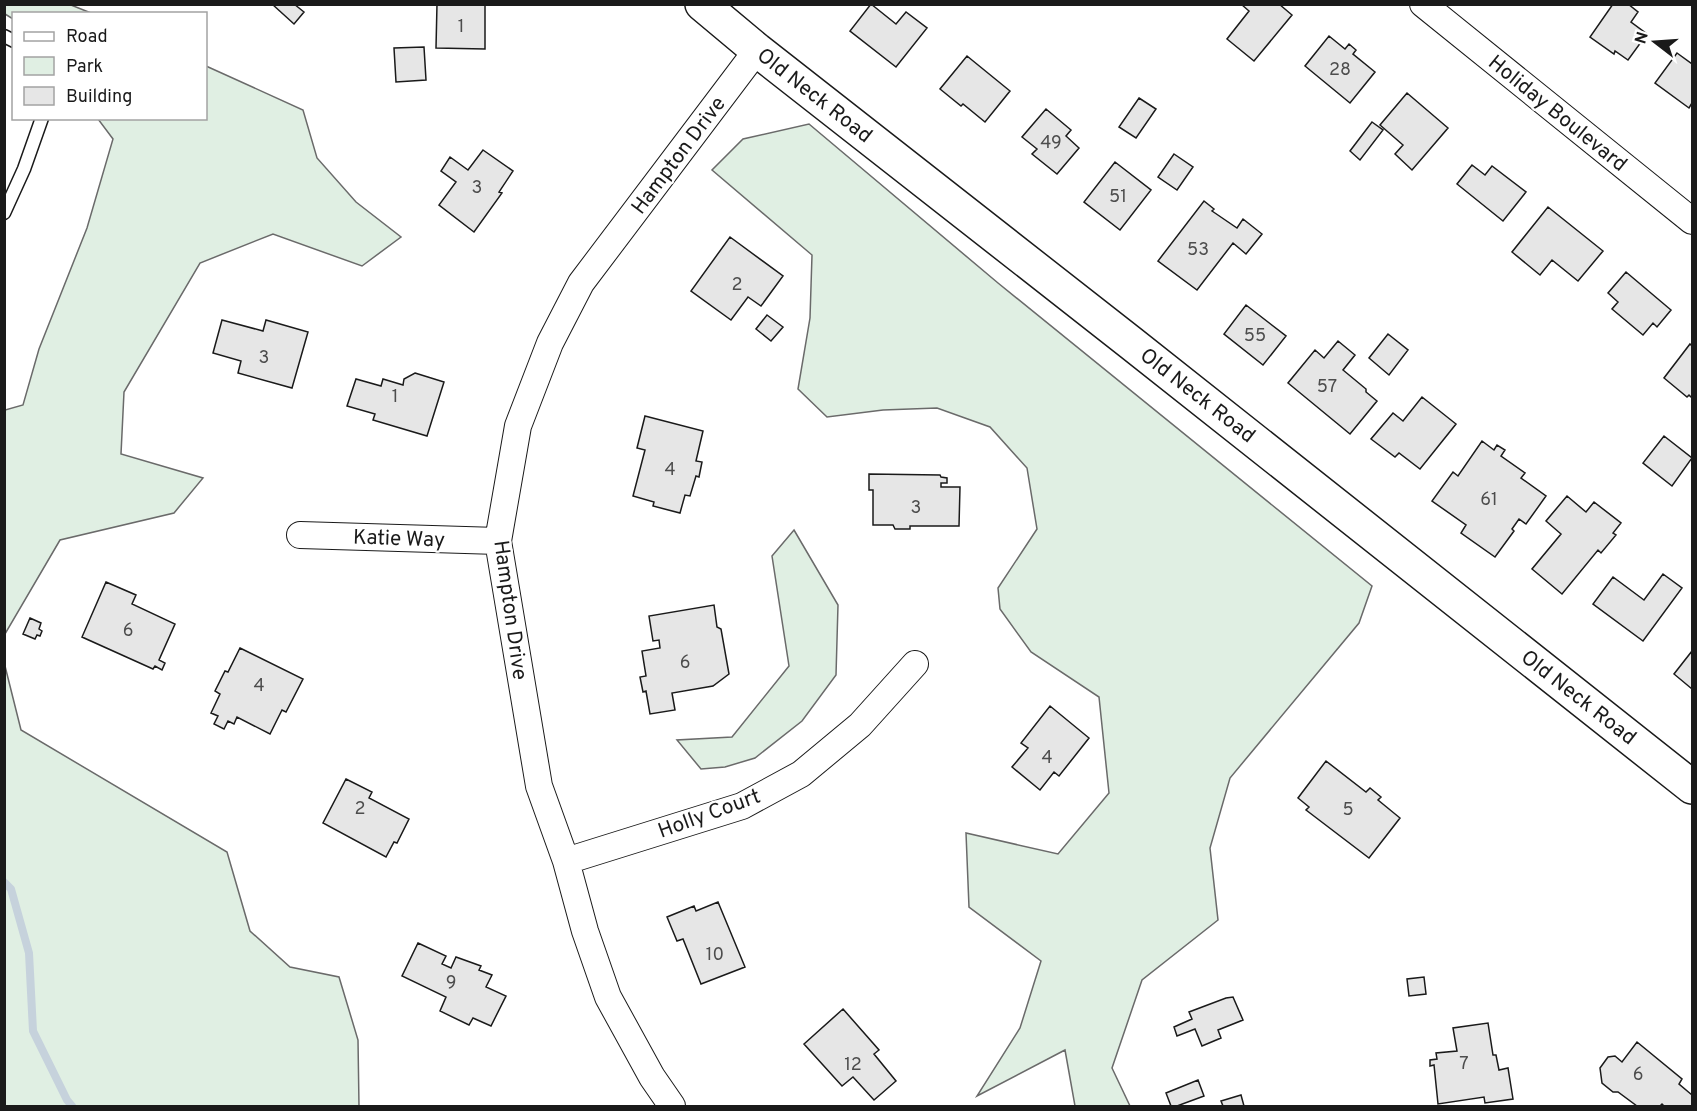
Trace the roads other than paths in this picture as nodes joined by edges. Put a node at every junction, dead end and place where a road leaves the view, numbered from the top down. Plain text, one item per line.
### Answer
1 (702, 4) edge
2 (1423, 4) edge
3 (757, 50) junction
4 (41, 120) edge
5 (4, 213) edge
6 (1692, 221) edge
7 (300, 536) dead end
8 (498, 541) junction
9 (915, 664) dead end
10 (1692, 787) edge
11 (566, 861) junction
12 (672, 1107) edge

1 - 3 street, Old Neck Road
2 - 6 street, Holiday Boulevard
3 - 8 street, Hampton Drive
3 - 10 street, Old Neck Road
4 - 5 lane
7 - 8 street, Katie Way
8 - 11 street, Hampton Drive
9 - 11 street, Holly Court
11 - 12 street, Hampton Drive

